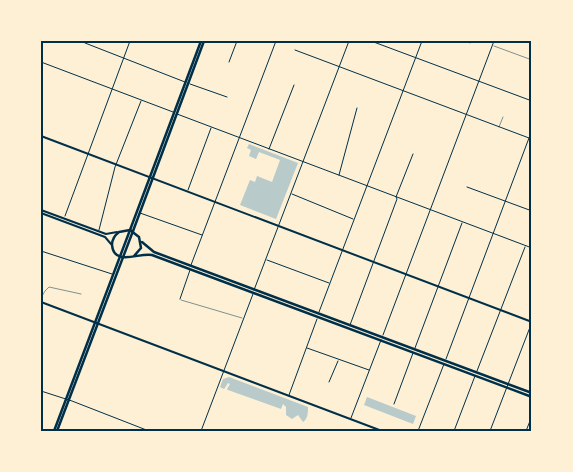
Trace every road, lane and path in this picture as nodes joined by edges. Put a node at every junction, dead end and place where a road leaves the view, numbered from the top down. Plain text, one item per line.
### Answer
1 (130, 41) edge
2 (202, 41) edge
3 (236, 41) edge
4 (276, 41) edge
5 (349, 41) edge
6 (371, 41) edge
7 (383, 41) edge
8 (422, 41) edge
9 (464, 41) edge
10 (494, 41) edge
11 (85, 43) dead end
12 (470, 44) dead end
13 (381, 45) junction
14 (492, 46) junction
15 (295, 50) dead end
16 (124, 58) junction
17 (415, 58) junction
18 (532, 60) edge
19 (41, 62) edge
20 (229, 62) dead end
21 (340, 67) junction
22 (479, 81) junction
23 (187, 83) junction
24 (294, 85) dead end
25 (112, 90) junction
26 (402, 91) junction
27 (227, 97) dead end
28 (141, 100) junction
29 (532, 101) edge
30 (357, 108) dead end
31 (176, 113) junction
32 (466, 115) junction
33 (503, 117) dead end
34 (499, 127) junction
35 (211, 128) junction
36 (532, 130) edge
37 (41, 136) edge
38 (239, 138) junction
39 (529, 138) junction
40 (269, 150) junction
41 (88, 153) junction
42 (413, 154) dead end
43 (302, 162) junction
44 (117, 164) junction
45 (339, 176) junction
46 (152, 177) junction
47 (366, 186) junction
48 (467, 187) dead end
49 (188, 191) junction
50 (290, 194) junction
51 (396, 197) junction
52 (505, 200) junction
53 (216, 201) junction
54 (430, 210) junction
55 (41, 211) edge
56 (532, 211) edge
57 (139, 212) junction
58 (65, 216) dead end
59 (354, 219) junction
60 (462, 222) junction
61 (278, 226) junction
62 (131, 230) junction
63 (98, 231) junction
64 (119, 232) junction
65 (492, 234) junction
66 (203, 235) junction
67 (141, 241) junction
68 (112, 246) junction
69 (525, 246) junction
70 (532, 248) edge
71 (41, 251) edge
72 (343, 251) junction
73 (134, 256) junction
74 (121, 257) junction
75 (266, 259) junction
76 (375, 263) junction
77 (190, 268) junction
78 (405, 274) junction
79 (113, 275) junction
80 (330, 284) junction
81 (438, 287) junction
82 (254, 291) junction
83 (82, 294) dead end
84 (41, 298) edge
85 (468, 298) junction
86 (180, 300) joint
87 (41, 302) edge
88 (500, 310) junction
89 (318, 316) junction
90 (244, 319) junction
91 (532, 322) edge
92 (96, 323) junction
93 (350, 326) junction
94 (381, 339) junction
95 (306, 348) junction
96 (414, 351) junction
97 (338, 360) junction
98 (444, 362) junction
99 (224, 371) junction
100 (369, 371) junction
101 (476, 374) junction
102 (329, 382) dead end
103 (507, 386) junction
104 (41, 392) edge
105 (289, 395) junction
106 (532, 395) edge
107 (67, 400) junction
108 (394, 404) dead end
109 (532, 416) edge
110 (351, 419) junction
111 (55, 431) edge
112 (149, 431) edge
113 (201, 431) edge
114 (382, 431) edge
115 (418, 431) edge
116 (454, 431) edge
117 (490, 431) edge
118 (526, 431) edge

1 - 16 street
2 - 23 main road
3 - 20 street
4 - 38 street
5 - 21 street
6 - 13 street
7 - 13 street
8 - 17 street
9 - 12 lane
10 - 14 street
11 - 16 street
13 - 17 street
14 - 18 lane
14 - 22 street
15 - 21 street
16 - 23 street
16 - 25 street
17 - 22 street
17 - 26 street
19 - 25 street
21 - 26 street
21 - 43 street
22 - 29 street
22 - 32 street
23 - 27 street
23 - 31 main road
24 - 40 street
25 - 28 street
25 - 41 street
26 - 32 street
26 - 47 street
28 - 31 street
28 - 44 street
30 - 45 street
31 - 35 street
31 - 46 main road
32 - 34 street
32 - 54 street
33 - 34 lane
34 - 39 street
35 - 38 street
35 - 49 street
36 - 39 street
37 - 41 street
38 - 40 street
38 - 53 street
39 - 52 street
40 - 43 street
41 - 44 street
41 - 58 street
42 - 51 street
43 - 45 street
43 - 50 street
44 - 46 street
44 - 63 street
45 - 47 street
46 - 49 street
46 - 57 main road
46 - 62 main road
47 - 51 street
47 - 59 street
48 - 52 street
49 - 53 street
50 - 59 street
50 - 61 street
51 - 54 street
51 - 76 street
52 - 56 street
52 - 65 street
53 - 61 street
53 - 66 street
54 - 60 street
54 - 78 street
55 - 63 street
55 - 68 street
57 - 62 main road
57 - 66 street
59 - 72 street
60 - 65 street
60 - 81 street
61 - 72 street
61 - 75 street
62 - 64 main road
62 - 67 main road
62 - 74 main road
63 - 64 street
64 - 68 main road
65 - 69 street
65 - 85 street
66 - 77 street
67 - 73 main road
67 - 77 main road
68 - 74 main road
69 - 70 street
69 - 88 street
71 - 79 street
72 - 76 street
72 - 80 street
73 - 74 main road
73 - 77 main road
74 - 79 main road
74 - 92 main road
75 - 80 street
75 - 82 street
76 - 78 street
76 - 93 street
77 - 82 main road
77 - 86 street
78 - 81 street
78 - 94 street
79 - 92 main road
80 - 89 street
81 - 85 street
81 - 96 street
82 - 89 main road
82 - 90 street
83 - 84 lane
85 - 88 street
85 - 98 street
86 - 90 lane
87 - 92 street
88 - 91 street
88 - 101 street
89 - 93 main road
89 - 94 main road
89 - 95 street
90 - 99 street
91 - 103 street
92 - 99 street
92 - 107 main road
93 - 94 main road
94 - 96 main road
94 - 100 street
95 - 97 street
95 - 105 street
96 - 98 main road
96 - 108 street
97 - 100 street
97 - 102 street
98 - 101 main road
98 - 115 street
99 - 105 street
99 - 113 street
100 - 110 street
101 - 103 main road
101 - 116 street
103 - 106 main road
103 - 117 street
104 - 107 street
105 - 110 street
107 - 111 main road
107 - 112 street
109 - 118 street
110 - 114 street

